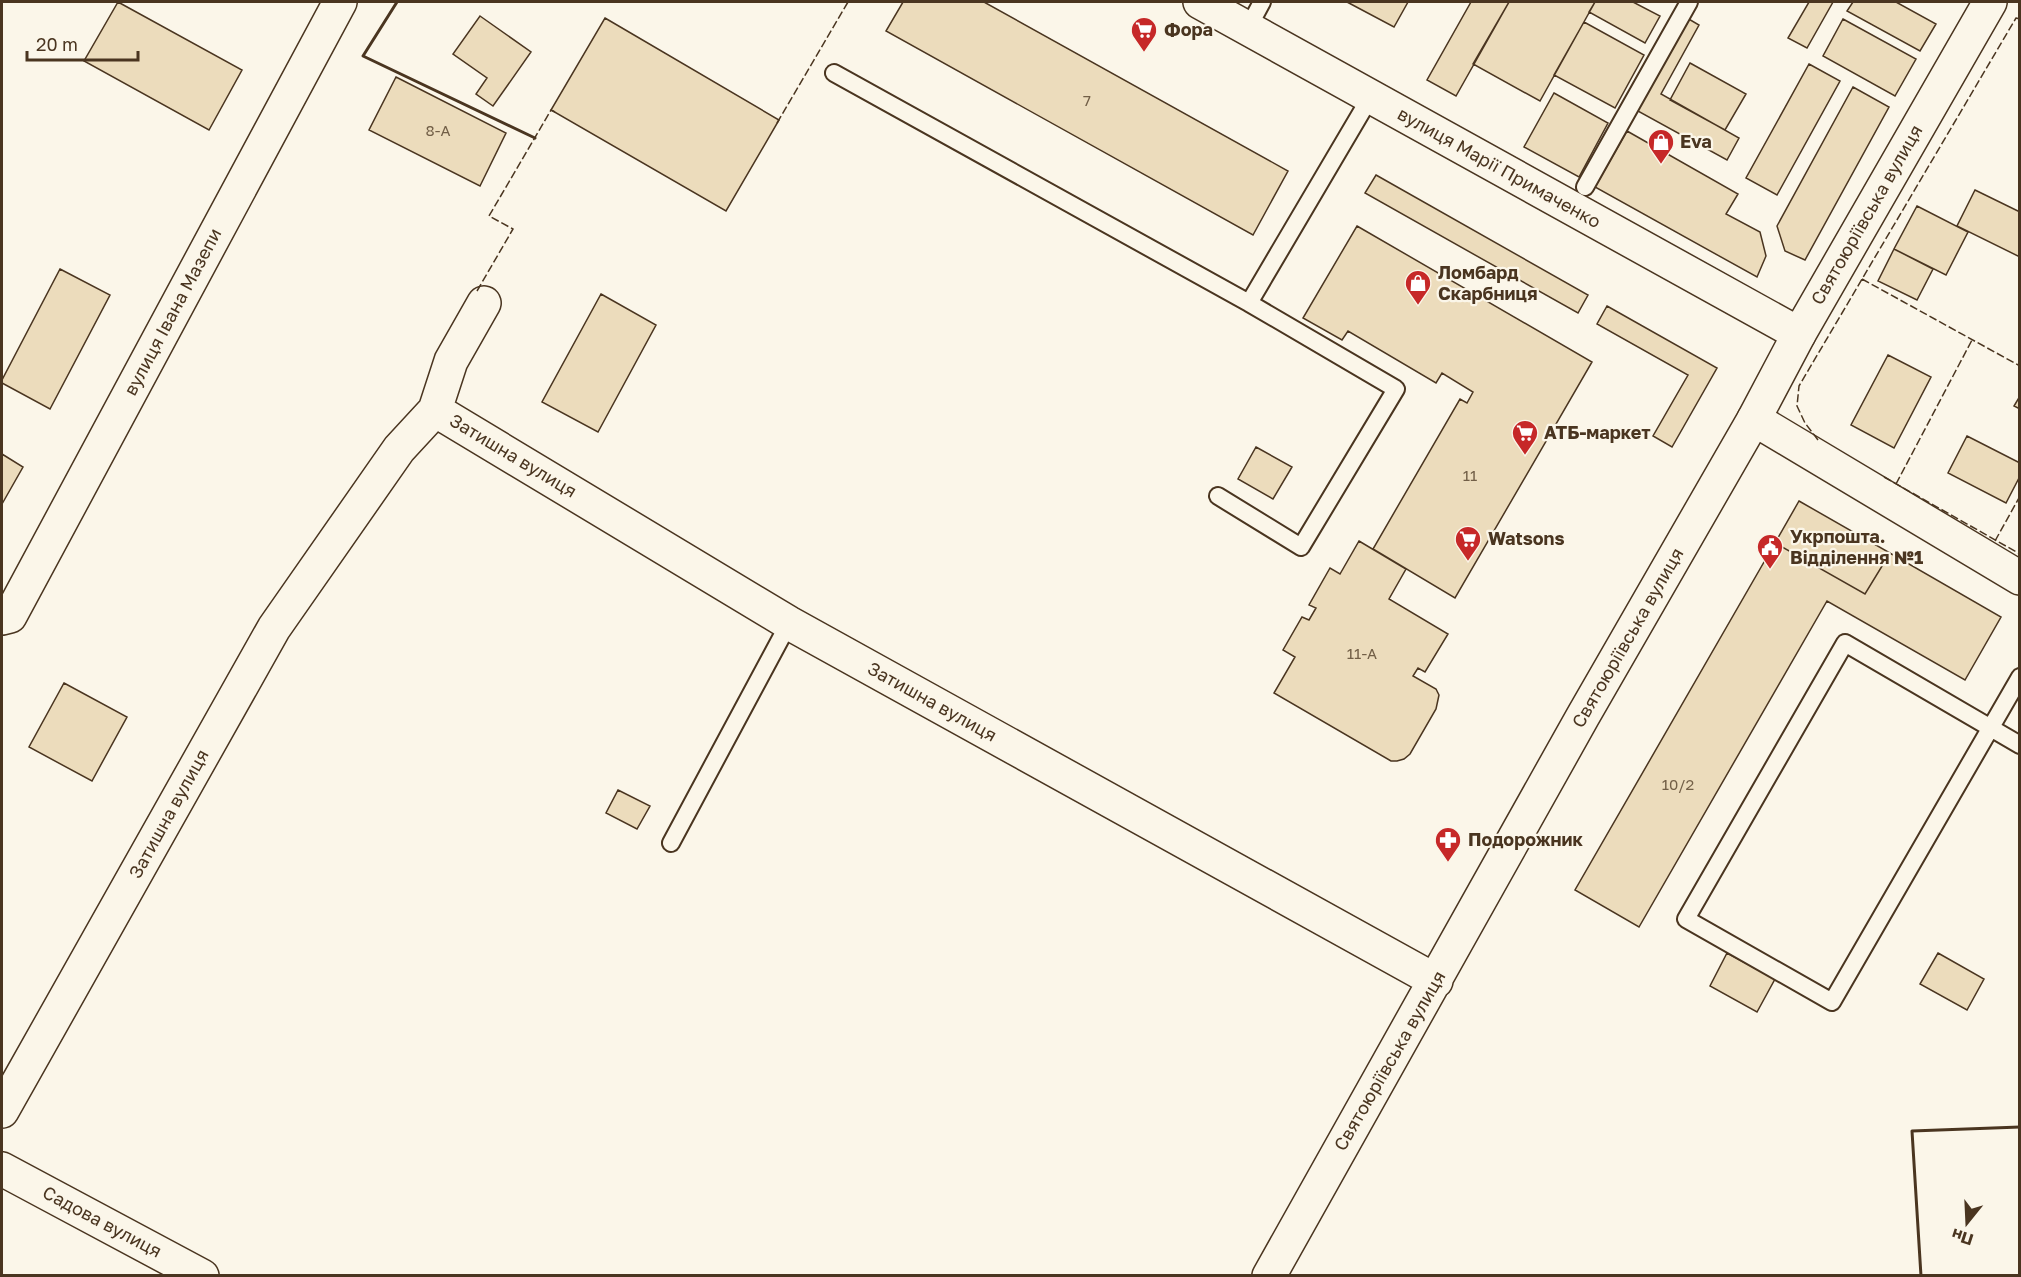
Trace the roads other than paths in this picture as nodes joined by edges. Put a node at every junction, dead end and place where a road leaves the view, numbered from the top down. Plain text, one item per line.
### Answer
1 (340, 2) edge
2 (1200, 2) edge
3 (1689, 2) edge
4 (1990, 2) edge
5 (1255, 15) edge
6 (834, 73) dead end
7 (1371, 96) junction
8 (1585, 187) dead end
9 (484, 303) dead end
10 (1249, 303) junction
11 (1799, 334) junction
12 (435, 410) junction
13 (1754, 419) junction
14 (1218, 496) dead end
15 (2019, 578) edge
16 (2, 618) edge
17 (789, 623) junction
18 (2019, 676) edge
19 (1991, 728) junction
20 (2019, 745) edge
21 (671, 843) dead end
22 (1436, 981) junction
23 (2, 1111) edge
24 (2, 1169) edge
25 (202, 1275) edge
26 (1269, 1275) edge

1 - 16 street, вулиця Івана Мазепи
2 - 5 street, вулиця Марії Примаченко
3 - 8 lane
4 - 11 street, Святоюріївська вулиця
5 - 7 street, вулиця Марії Примаченко
6 - 10 lane
7 - 10 lane
7 - 11 street, вулиця Марії Примаченко
9 - 12 street, Затишна вулиця
10 - 14 lane
11 - 13 street, Святоюріївська вулиця
12 - 17 street, Затишна вулиця
12 - 23 street, Затишна вулиця
13 - 15 street
13 - 22 street, Святоюріївська вулиця
17 - 21 lane
17 - 22 street, Затишна вулиця
18 - 19 lane
19 - 19 lane
19 - 20 lane
22 - 26 street, Святоюріївська вулиця
24 - 25 street, Садова вулиця

